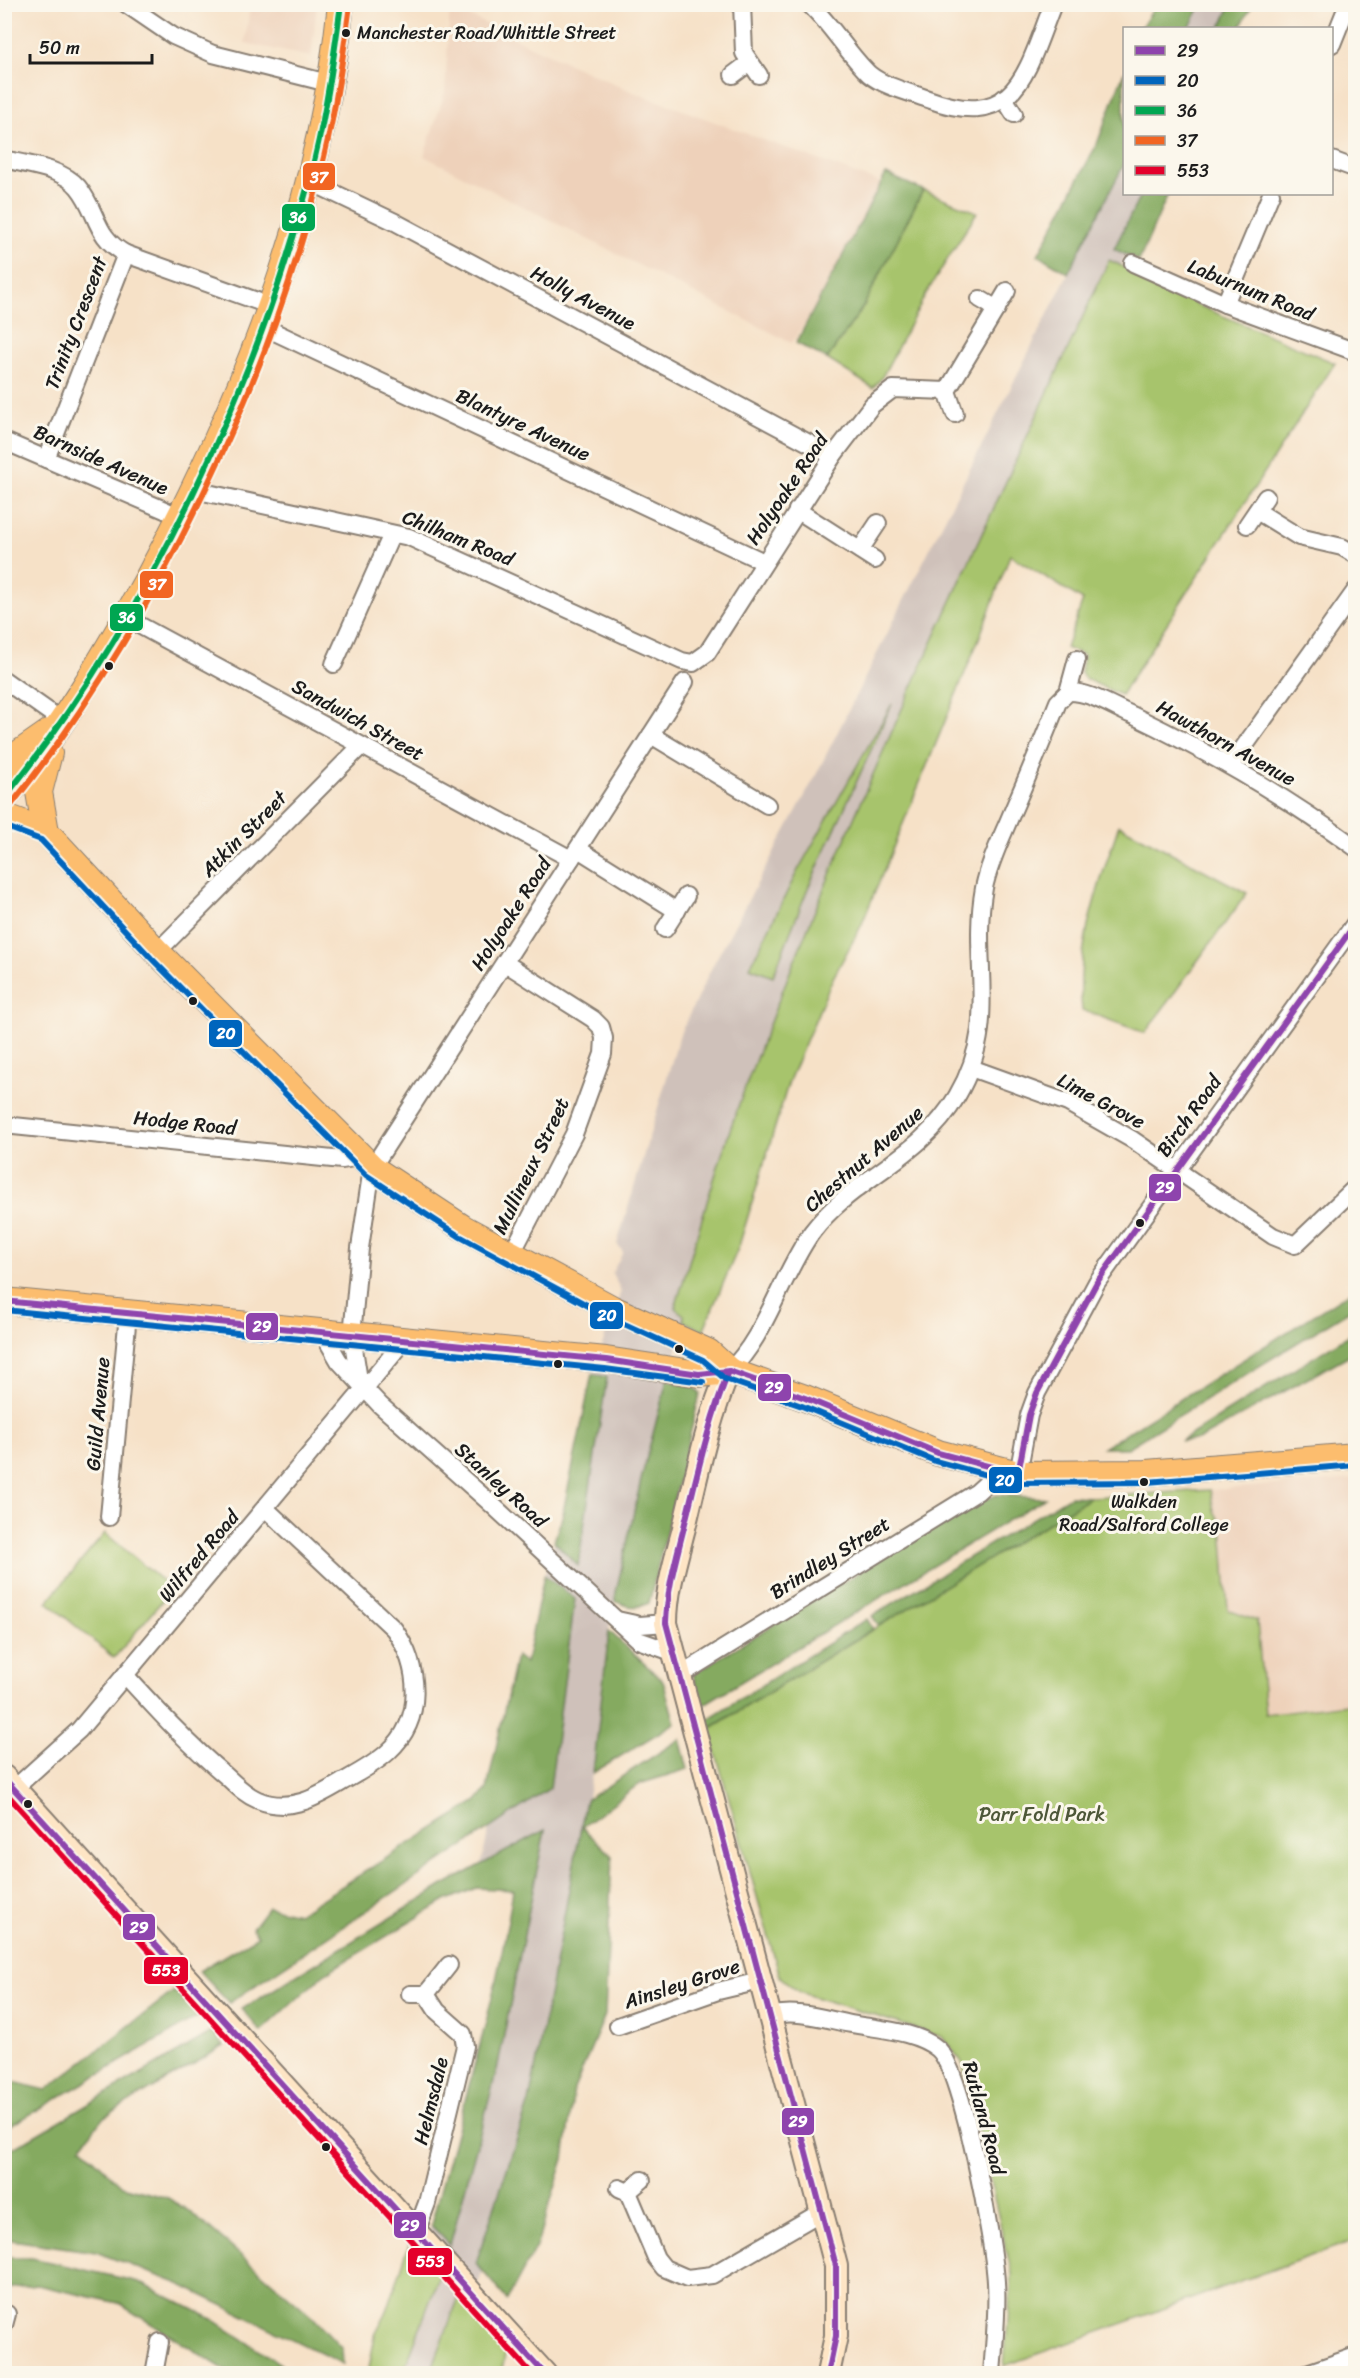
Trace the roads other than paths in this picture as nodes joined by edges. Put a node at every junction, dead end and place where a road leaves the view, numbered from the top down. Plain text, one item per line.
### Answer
1 (126, 4) edge
2 (341, 4) edge
3 (742, 4) edge
4 (809, 4) edge
5 (1053, 4) edge
6 (1348, 4) edge
7 (1333, 42) edge
8 (733, 75) dead end
9 (332, 84) junction
10 (1004, 98) junction
11 (1014, 114) dead end
12 (4, 159) edge
13 (1333, 160) edge
14 (1356, 169) edge
15 (310, 182) junction
16 (1271, 195) edge
17 (126, 254) junction
18 (1133, 263) dead end
19 (1007, 291) dead end
20 (980, 299) dead end
21 (1225, 304) junction
22 (997, 309) junction
23 (267, 317) junction
24 (1356, 352) edge
25 (948, 391) junction
26 (955, 414) dead end
27 (4, 441) edge
28 (833, 456) junction
29 (46, 459) junction
30 (195, 490) junction
31 (797, 510) junction
32 (181, 518) junction
33 (878, 523) dead end
34 (1247, 525) dead end
35 (393, 534) junction
36 (860, 550) junction
37 (1356, 555) edge
38 (875, 560) dead end
39 (764, 562) junction
40 (1356, 590) edge
41 (126, 618) junction
42 (1077, 659) dead end
43 (693, 663) joint
44 (334, 664) dead end
45 (4, 680) edge
46 (685, 682) dead end
47 (1068, 692) junction
48 (60, 724) junction
49 (651, 735) junction
50 (361, 746) junction
51 (4, 764) edge
52 (1231, 765) junction
53 (767, 805) dead end
54 (5, 815) edge
55 (46, 832) junction
56 (1356, 848) edge
57 (575, 854) junction
58 (686, 896) dead end
59 (676, 911) junction
60 (1356, 922) edge
61 (665, 929) dead end
62 (157, 952) junction
63 (504, 963) junction
64 (970, 1068) junction
65 (4, 1125) edge
66 (366, 1163) junction
67 (1176, 1170) junction
68 (1356, 1187) edge
69 (511, 1255) junction
70 (4, 1301) edge
71 (128, 1314) junction
72 (652, 1326) junction
73 (322, 1332) junction
74 (352, 1336) junction
75 (405, 1340) junction
76 (641, 1365) junction
77 (729, 1371) junction
78 (362, 1385) junction
79 (1356, 1456) edge
80 (1009, 1472) junction
81 (266, 1509) junction
82 (109, 1517) dead end
83 (616, 1620) junction
84 (666, 1623) junction
85 (672, 1652) junction
86 (126, 1676) junction
87 (679, 1676) junction
88 (10, 1783) edge
89 (448, 1965) dead end
90 (760, 1981) junction
91 (770, 2016) junction
92 (618, 2026) dead end
93 (642, 2180) dead end
94 (821, 2212) junction
95 (417, 2230) junction
96 (160, 2342) dead end
97 (1351, 2363) edge
98 (160, 2365) edge
99 (545, 2373) edge
100 (828, 2373) edge
101 (992, 2373) edge
102 (1304, 2373) edge

1 - 9 street
2 - 9 main road
3 - 8 street
4 - 10 street
5 - 10 street
6 - 7 street
9 - 15 main road
10 - 11 street
12 - 17 street, Trinity Crescent
13 - 14 street
15 - 23 main road
15 - 28 street, Holly Avenue
16 - 21 street
17 - 23 street, Blantyre Avenue
17 - 29 street, Trinity Crescent
18 - 21 street, Laburnum Road
19 - 22 street
20 - 22 street
21 - 24 street, Laburnum Road
22 - 25 street
23 - 30 main road
23 - 39 street, Blantyre Avenue
25 - 26 street
25 - 28 street, Holyoake Road
27 - 29 street, Barnside Avenue
28 - 31 street, Holyoake Road
29 - 32 street, Barnside Avenue
30 - 32 main road
30 - 35 street, Chilham Road
31 - 36 street
31 - 39 street, Holyoake Road
32 - 41 main road
33 - 36 street
34 - 37 street
35 - 43 street, Chilham Road
35 - 44 street
36 - 38 street
39 - 43 street, Holyoake Road
40 - 52 street
41 - 48 main road
41 - 50 street, Sandwich Street
42 - 47 street, Chestnut Avenue
45 - 48 street
46 - 49 street, Holyoake Road
47 - 52 street, Hawthorn Avenue
47 - 64 street, Chestnut Avenue
48 - 51 main road
48 - 54 main road
48 - 55 main road
49 - 53 street
49 - 57 street, Holyoake Road
50 - 57 street, Sandwich Street
50 - 62 street, Atkin Street
52 - 56 street, Hawthorn Avenue
54 - 55 main road
55 - 62 main road
57 - 59 street, Sandwich Street
57 - 63 street, Holyoake Road
58 - 59 street
59 - 61 street
60 - 67 street, Birch Road
62 - 66 main road
63 - 66 street, Holyoake Road
63 - 69 street, Mullineux Street
64 - 67 street, Lime Grove
64 - 77 street, Chestnut Avenue
65 - 66 street, Hodge Road
66 - 69 main road
66 - 74 street
67 - 68 street, Lime Grove
67 - 80 street, Birch Road
69 - 72 main road
70 - 71 main road
71 - 73 main road
71 - 82 street, Guild Avenue
72 - 76 main road
72 - 77 main road
73 - 74 main road
73 - 78 street, Stanley Road
74 - 75 main road
74 - 78 street
75 - 76 main road
75 - 78 street, Wilfred Road
76 - 77 main road
77 - 80 main road
77 - 84 street
78 - 81 street, Wilfred Road
78 - 83 street, Stanley Road
79 - 80 main road
80 - 87 street, Brindley Street
81 - 86 street, Wilfred Road
81 - 86 street
83 - 84 street
83 - 85 street, Stanley Road
84 - 85 street
85 - 87 street
86 - 88 street, Wilfred Road
87 - 90 street
88 - 95 street
89 - 95 street, Helmsdale
90 - 91 street
90 - 92 street, Ainsley Grove
91 - 94 street
91 - 101 street, Rutland Road
93 - 94 street
94 - 100 street
95 - 99 street
96 - 98 street
97 - 102 street

